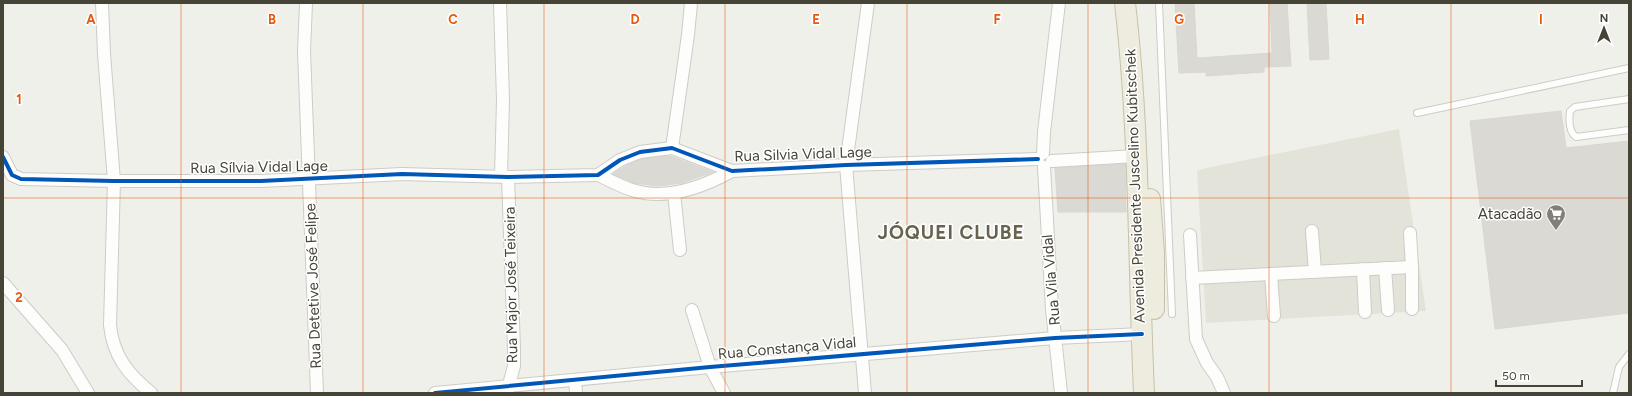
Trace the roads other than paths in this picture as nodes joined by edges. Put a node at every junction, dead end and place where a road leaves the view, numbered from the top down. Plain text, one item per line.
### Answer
1 (102, 3) edge
2 (306, 3) edge
3 (500, 3) edge
4 (691, 3) edge
5 (868, 3) edge
6 (1058, 3) edge
7 (1125, 3) edge
8 (1138, 3) edge
9 (1159, 3) edge
10 (1629, 68) edge
11 (1629, 99) edge
12 (1417, 113) dead end
13 (1629, 130) edge
14 (672, 148) junction
15 (1136, 156) junction
16 (3, 157) edge
17 (1044, 160) junction
18 (846, 165) junction
19 (732, 171) junction
20 (598, 175) junction
21 (504, 176) junction
22 (308, 179) junction
23 (114, 181) junction
24 (674, 193) junction
25 (1312, 231) dead end
26 (1410, 233) dead end
27 (1190, 235) dead end
28 (680, 250) dead end
29 (1412, 267) junction
30 (1385, 268) junction
31 (1363, 269) junction
32 (1315, 272) junction
33 (1271, 274) junction
34 (1192, 278) junction
35 (3, 283) edge
36 (1412, 309) dead end
37 (692, 310) dead end
38 (1388, 310) dead end
39 (1365, 312) dead end
40 (1172, 314) dead end
41 (1274, 316) dead end
42 (1142, 334) junction
43 (1055, 338) junction
44 (863, 354) junction
45 (1629, 354) edge
46 (710, 366) junction
47 (575, 380) junction
48 (508, 389) edge
49 (88, 393) edge
50 (151, 393) edge
51 (317, 393) edge
52 (435, 393) edge
53 (576, 393) edge
54 (724, 393) edge
55 (866, 393) edge
56 (1061, 393) edge
57 (1144, 393) edge
58 (1157, 393) edge
59 (1224, 393) edge
60 (1613, 393) edge

1 - 23 street
2 - 22 street, Rua Detetive José Felipe
3 - 21 street, Rua Major José Teixeira
4 - 14 street
5 - 18 street
6 - 17 street, Rua Vila Vidal
7 - 15 highway, Avenida Presidente Juscelino Kubitschek
8 - 58 highway, Avenida Presidente Juscelino Kubitschek
9 - 40 lane
10 - 12 lane
11 - 13 lane
14 - 19 street, Rua Silvia Vidal Lage
14 - 20 street, Rua Silvia Vidal Lage
15 - 17 street, Rua Silvia Vidal Lage
15 - 42 highway, Avenida Presidente Juscelino Kubitschek
16 - 23 street, Rua Sílvia Vidal Lage
17 - 18 street, Rua Silvia Vidal Lage
17 - 43 street, Rua Vila Vidal
18 - 19 street, Rua Silvia Vidal Lage
18 - 44 street
19 - 24 street
20 - 21 street
20 - 24 street
21 - 22 street, Rua Sílvia Vidal Lage
21 - 48 street, Rua Major José Teixeira
22 - 23 street, Rua Sílvia Vidal Lage
22 - 51 street, Rua Detetive José Felipe
23 - 50 street
24 - 28 street
25 - 32 street
26 - 29 street
27 - 34 street
29 - 30 street
29 - 36 street
30 - 31 street
30 - 38 street
31 - 32 street
31 - 39 street
32 - 33 street
33 - 34 street
33 - 41 street
34 - 59 street
35 - 49 street
37 - 46 street
42 - 43 street, Rua Constança Vidal
42 - 57 highway, Avenida Presidente Juscelino Kubitschek
43 - 44 street, Rua Constança Vidal
43 - 56 street, Rua Vila Vidal
44 - 46 street, Rua Constança Vidal
44 - 55 street
45 - 60 lane
46 - 47 street, Rua Constança Vidal
46 - 54 street
47 - 48 street, Rua Constança Vidal
47 - 53 street
48 - 52 street, Rua Constança Vidal

